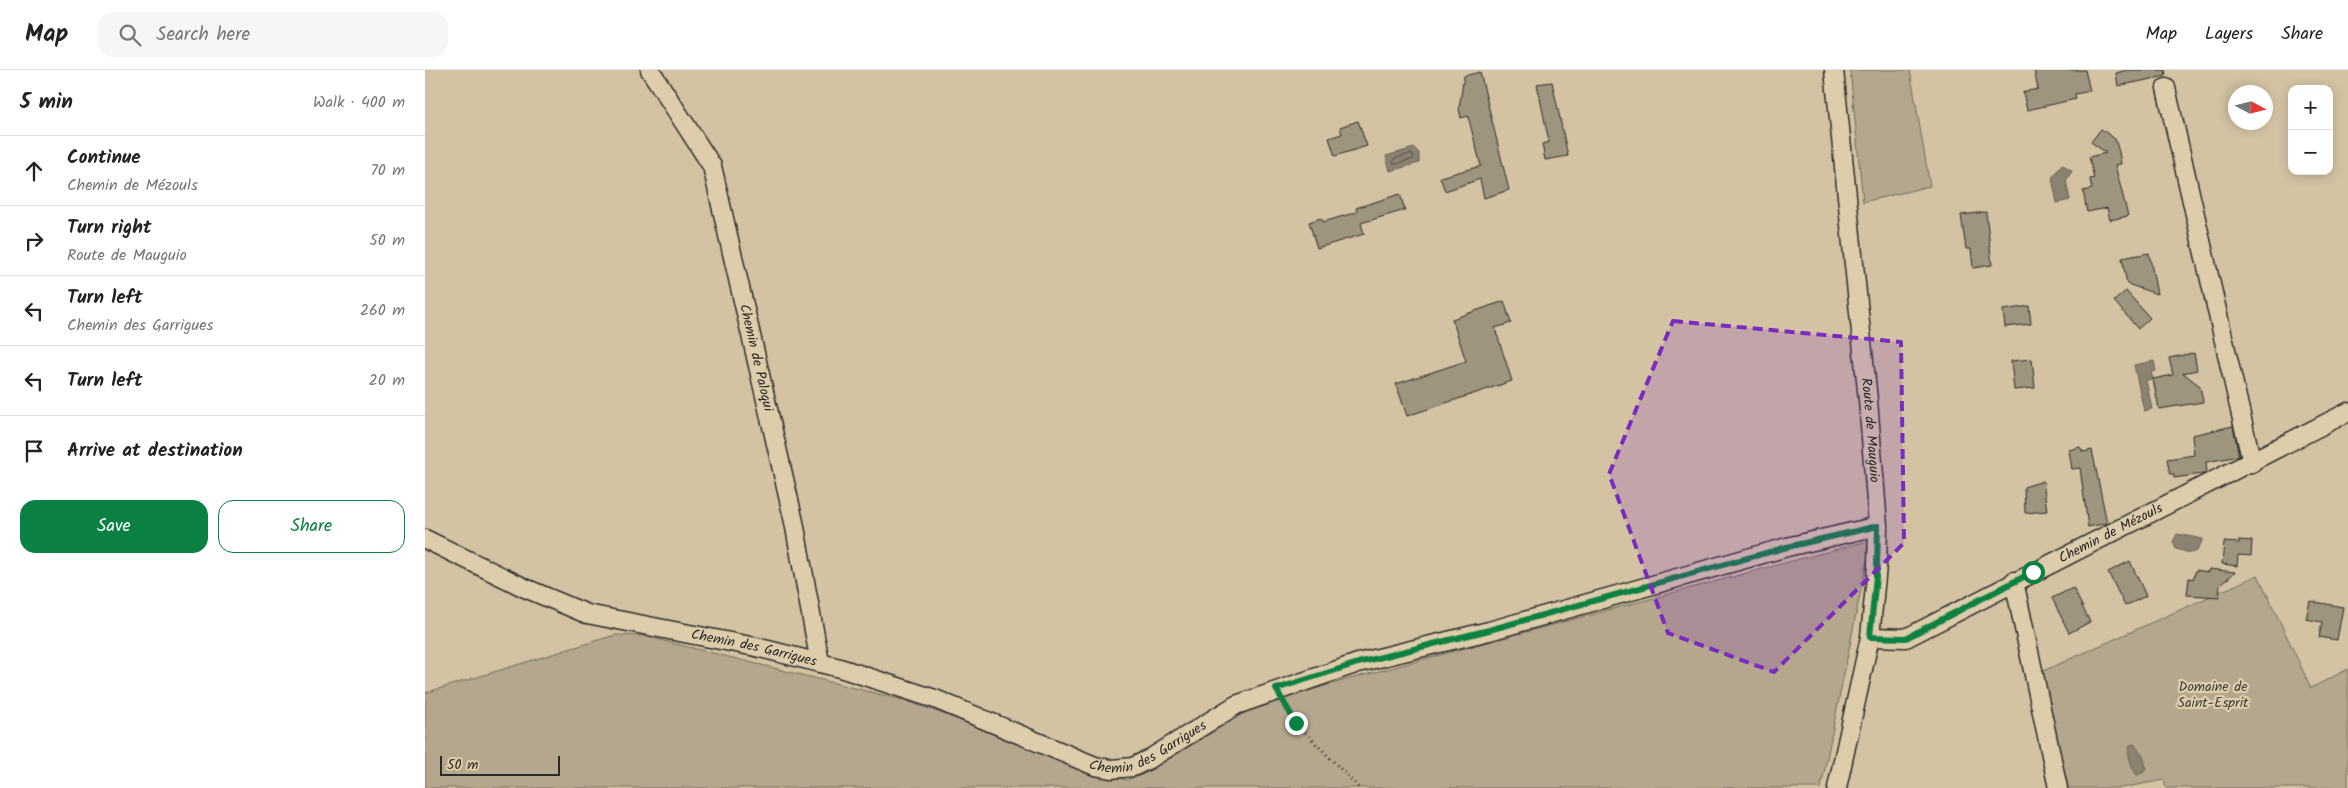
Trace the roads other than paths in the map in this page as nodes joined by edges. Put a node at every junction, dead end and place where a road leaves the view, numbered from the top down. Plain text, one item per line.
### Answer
1 (650, 70) edge
2 (1833, 70) edge
3 (2166, 88) dead end
4 (2348, 412) edge
5 (2252, 462) junction
6 (1878, 526) junction
7 (425, 540) edge
8 (2014, 581) junction
9 (1870, 637) junction
10 (820, 663) junction
11 (1837, 788) edge
12 (2058, 788) edge

1 - 10 street, Chemin de Paloqui
2 - 6 street, Route de Mauguio
3 - 5 street
4 - 5 street, Chemin de Mézouls
5 - 8 street, Chemin de Mézouls
6 - 9 street, Route de Mauguio
6 - 10 street, Chemin des Garrigues
7 - 10 street, Chemin des Garrigues
8 - 9 street, Chemin de Mézouls
8 - 12 street
9 - 11 street, Route de Mauguio

